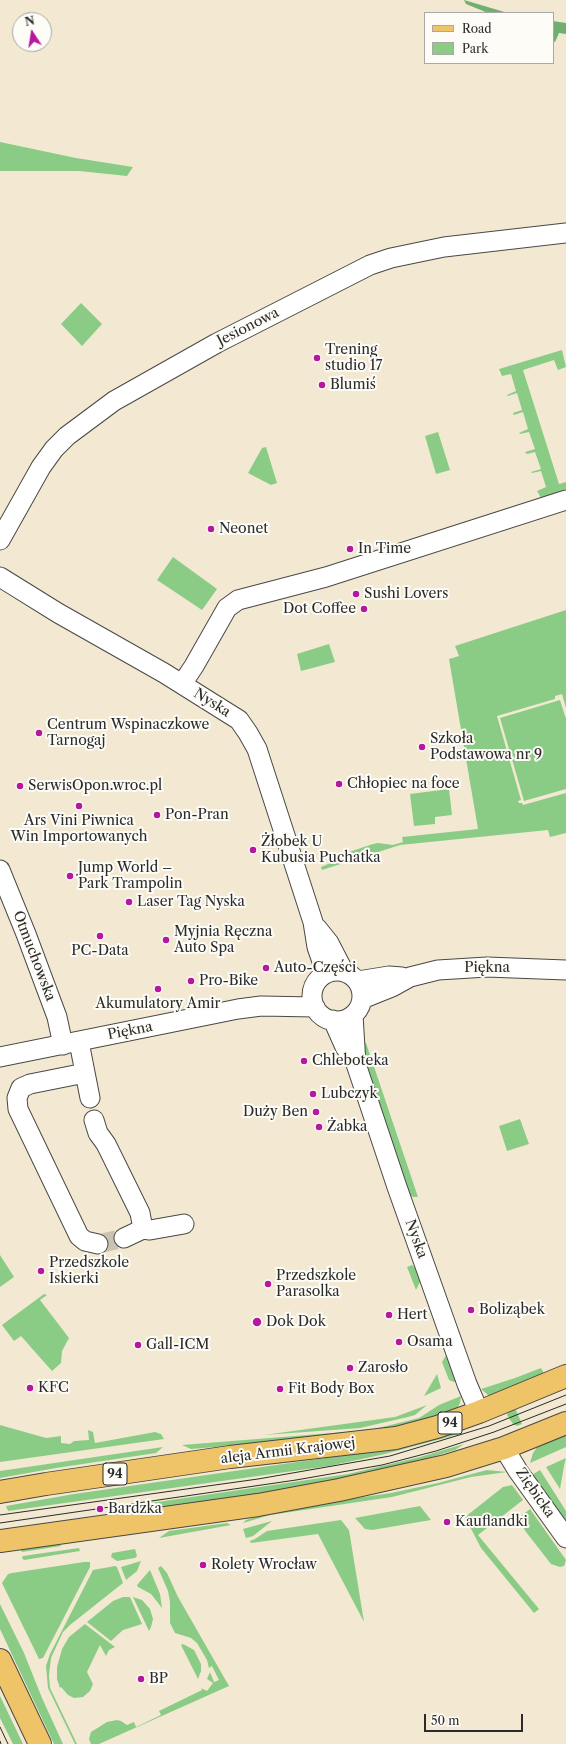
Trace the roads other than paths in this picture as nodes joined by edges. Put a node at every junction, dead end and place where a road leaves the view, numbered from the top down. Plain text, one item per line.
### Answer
1 (566, 233) edge
2 (566, 500) edge
3 (0, 540) edge
4 (0, 577) edge
5 (182, 684) junction
6 (0, 870) edge
7 (566, 970) edge
8 (349, 988) junction
9 (314, 999) junction
10 (333, 1020) junction
11 (71, 1043) junction
12 (0, 1057) edge
13 (356, 1064) junction
14 (85, 1073) junction
15 (90, 1098) dead end
16 (94, 1120) dead end
17 (184, 1224) dead end
18 (143, 1229) junction
19 (124, 1238) tunnel mouth
20 (98, 1244) tunnel mouth
21 (566, 1376) edge
22 (479, 1412) junction
23 (566, 1423) edge
24 (504, 1448) junction
25 (0, 1492) edge
26 (566, 1538) edge
27 (0, 1541) edge
28 (0, 1660) edge
29 (40, 1744) edge

1 - 3 street, Jesionowa
2 - 5 street
4 - 5 street, Nyska
5 - 8 street, Nyska
6 - 11 street, Otmuchowska
7 - 8 street, Piękna
8 - 9 street
8 - 10 street, Piękna
8 - 13 street, Nyska
9 - 10 street
9 - 11 street, Piękna
10 - 13 street, Nyska
11 - 12 street, Piękna
11 - 14 street, Otmuchowska
13 - 22 street, Nyska
14 - 15 street, Otmuchowska
14 - 20 street
16 - 18 street
17 - 18 street
18 - 19 street
21 - 22 main road, aleja Armii Krajowej / 94
22 - 25 main road, aleja Armii Krajowej / 94
23 - 24 main road
24 - 26 street, Ziębicka
24 - 27 main road
28 - 29 main road

